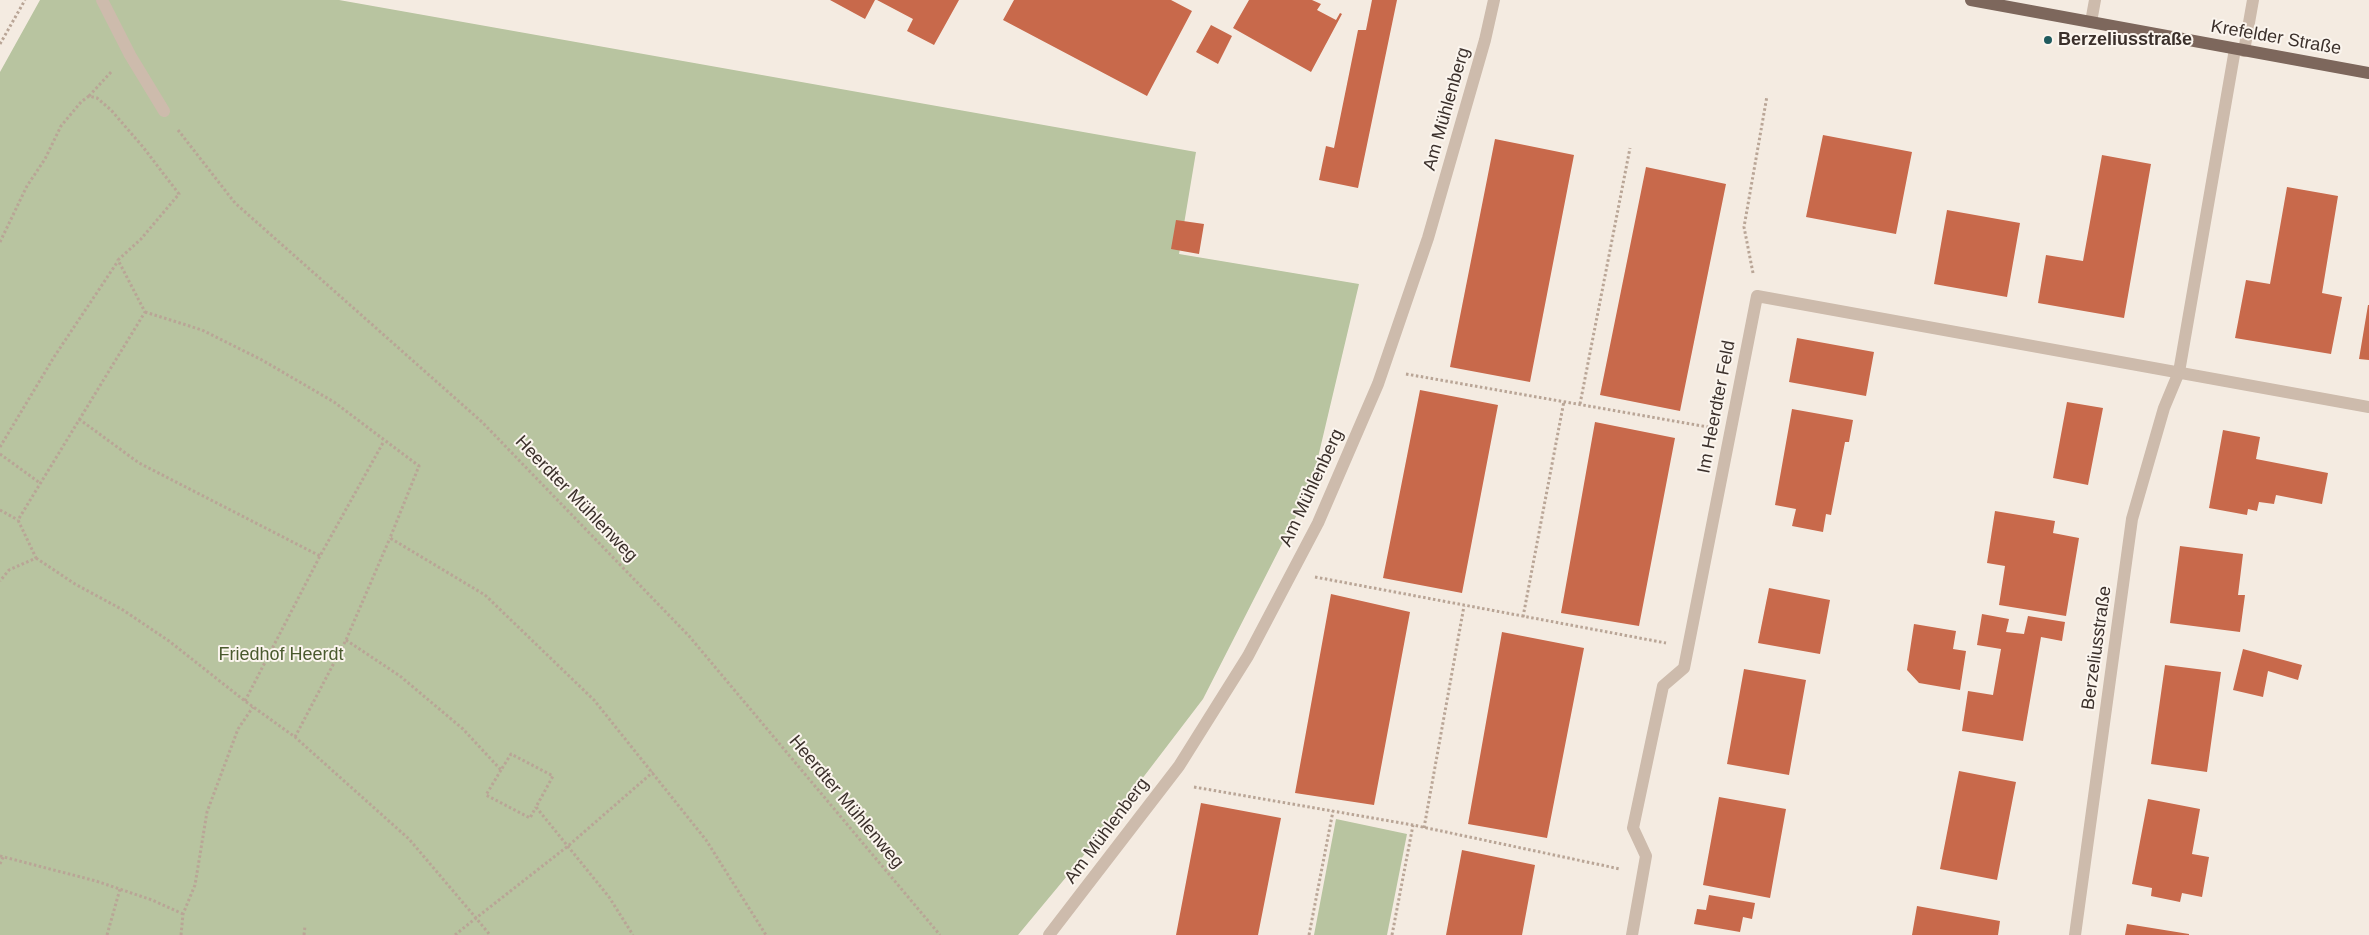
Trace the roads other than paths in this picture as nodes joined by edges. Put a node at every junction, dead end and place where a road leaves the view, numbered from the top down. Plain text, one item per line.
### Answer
1 (102, 0) edge
2 (1494, 0) edge
3 (1970, 0) edge
4 (2095, 0) edge
5 (2253, 0) edge
6 (2091, 22) junction
7 (2240, 50) junction
8 (2369, 73) edge
9 (164, 111) road end
10 (2179, 372) junction
11 (2369, 406) edge
12 (1049, 935) edge
13 (1632, 935) edge
14 (2075, 935) edge

1 - 9 street
2 - 12 street, Am Mühlenberg
3 - 6 main road, Krefelder Straße
4 - 6 street
5 - 7 street, Berzeliusstraße
6 - 7 main road, Krefelder Straße
7 - 8 main road, Krefelder Straße
7 - 10 street, Berzeliusstraße
10 - 11 street
10 - 13 street, Im Heerdter Feld
10 - 14 street, Berzeliusstraße

